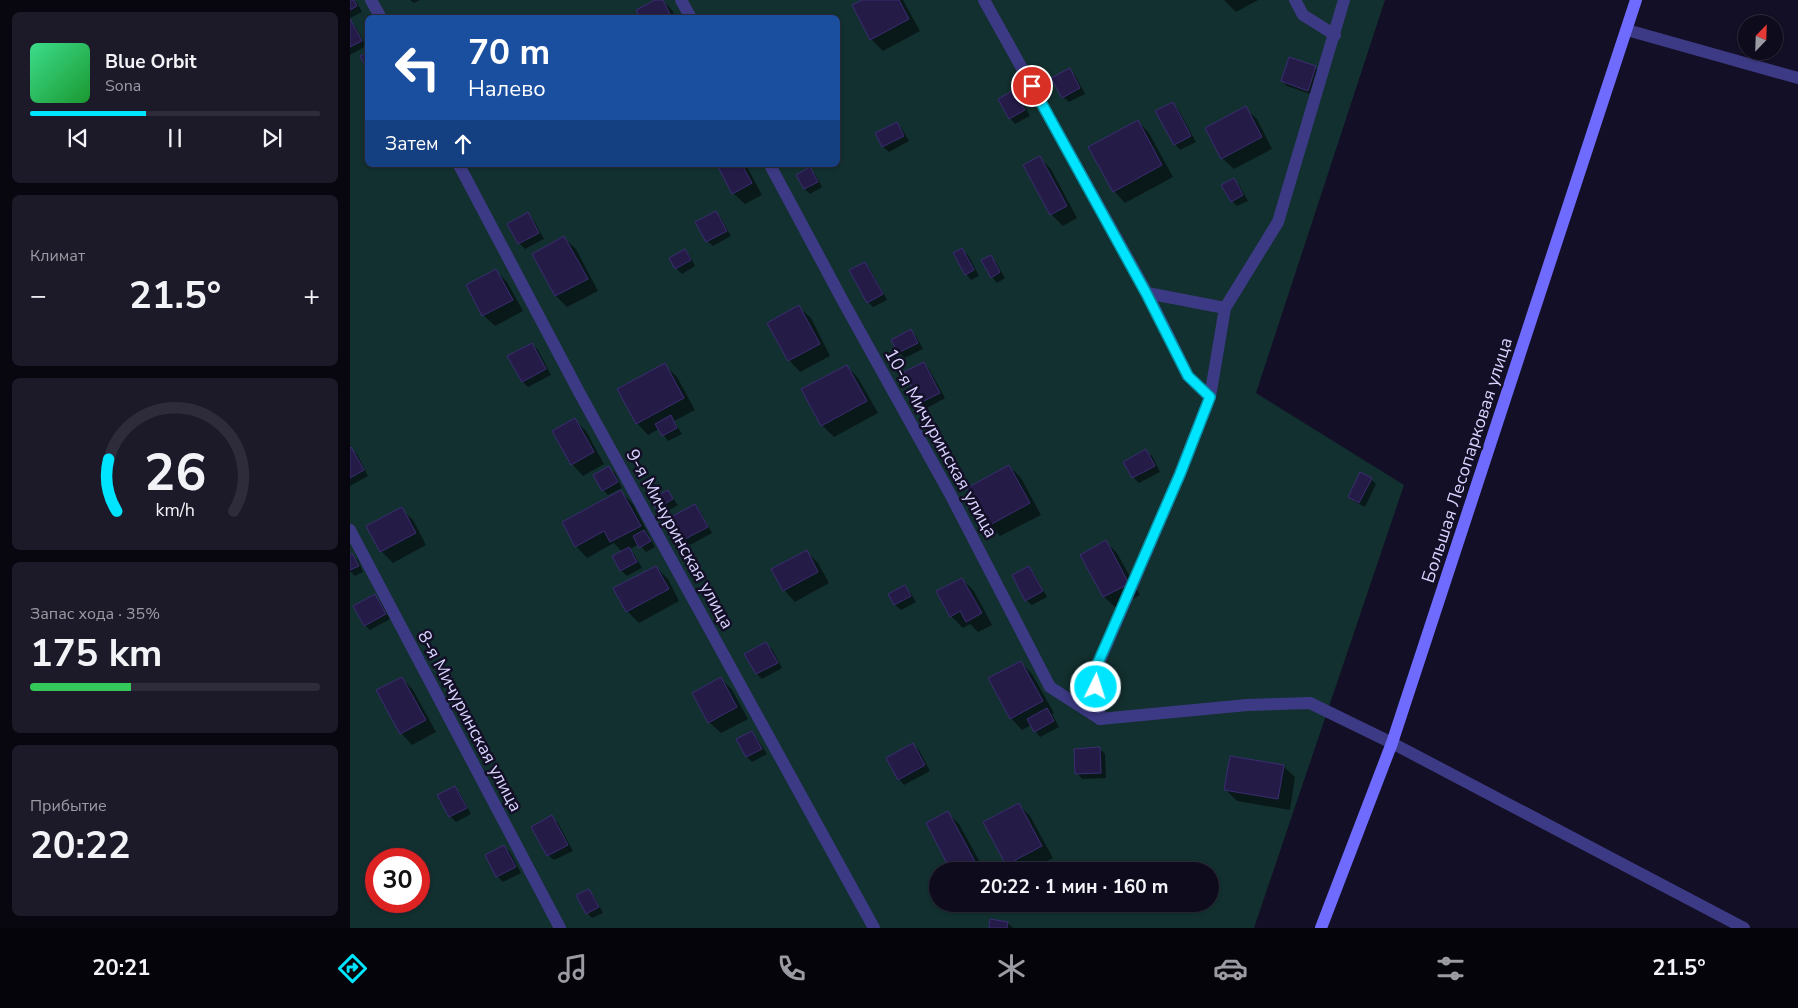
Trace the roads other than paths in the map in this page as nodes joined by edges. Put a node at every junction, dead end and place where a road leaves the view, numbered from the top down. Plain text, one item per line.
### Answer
1 (371, 0) edge
2 (682, 0) edge
3 (984, 0) edge
4 (1295, 0) edge
5 (1344, 0) edge
6 (1636, 0) edge
7 (379, 15) edge
8 (690, 15) edge
9 (1627, 30) junction
10 (1335, 35) junction
11 (1798, 78) edge
12 (460, 167) edge
13 (771, 167) edge
14 (1146, 293) junction
15 (1225, 308) junction
16 (1210, 397) junction
17 (350, 530) edge
18 (1100, 719) junction
19 (1392, 743) junction
20 (560, 928) edge
21 (874, 928) edge
22 (1321, 928) edge
23 (1744, 928) edge

1 - 7 street
2 - 8 street
3 - 14 street
4 - 10 street
5 - 10 street
6 - 9 main road, Большая Лесопарковая улица
9 - 11 street
9 - 19 main road, Большая Лесопарковая улица
10 - 15 street
12 - 21 street, 9-я Мичуринская улица
13 - 18 street, 10-я Мичуринская улица
14 - 15 street
14 - 16 street
15 - 16 street
16 - 18 street
17 - 20 street, 8-я Мичуринская улица
18 - 19 street
19 - 22 main road, Большая Лесопарковая улица
19 - 23 street

